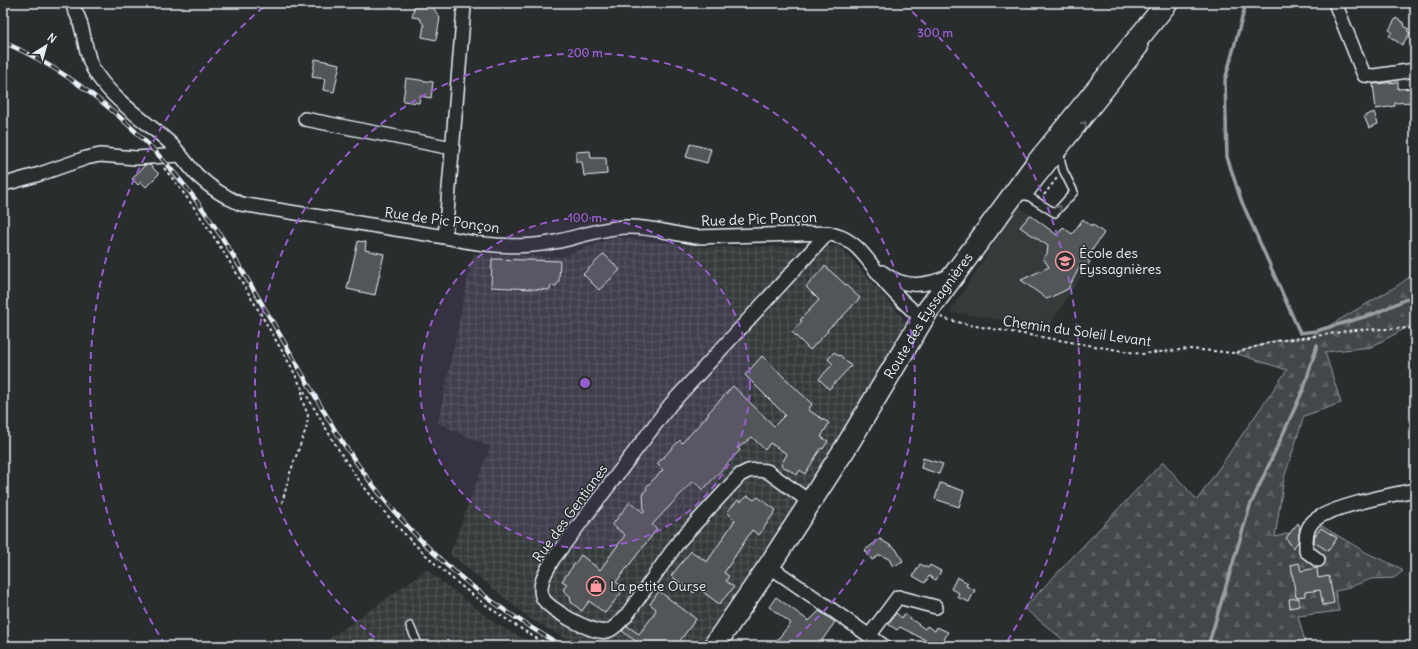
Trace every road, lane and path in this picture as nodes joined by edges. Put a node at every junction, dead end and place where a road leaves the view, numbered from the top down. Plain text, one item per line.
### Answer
1 (463, 3) edge
2 (1168, 3) edge
3 (1335, 3) edge
4 (74, 10) dead end
5 (1415, 70) edge
6 (305, 119) dead end
7 (1058, 147) junction
8 (452, 148) junction
9 (180, 155) junction
10 (154, 156) junction
11 (1063, 170) junction
12 (3, 184) edge
13 (1019, 197) junction
14 (1038, 202) junction
15 (828, 233) junction
16 (445, 237) junction
17 (873, 265) junction
18 (954, 275) junction
19 (916, 285) junction
20 (902, 301) junction
21 (928, 311) junction
22 (1415, 328) edge
23 (302, 387) junction
24 (1415, 490) edge
25 (810, 502) junction
26 (282, 504) dead end
27 (1318, 560) dead end
28 (769, 566) junction
29 (936, 607) dead end
30 (410, 626) dead end
31 (870, 636) junction
32 (419, 646) edge
33 (550, 646) edge
34 (714, 646) edge
35 (884, 646) edge

1 - 8 street
2 - 7 main road, Route des Eyssagnières
3 - 5 street
4 - 9 street, Rue de Pic Ponçon
6 - 8 street
7 - 11 lane
7 - 13 main road, Route des Eyssagnières
8 - 16 street
9 - 10 street
9 - 16 street, Rue de Pic Ponçon
10 - 12 street
10 - 23 path
11 - 14 path
14 -> 11 lane
13 - 14 lane
13 - 18 main road, Route des Eyssagnières
15 - 16 street, Rue de Pic Ponçon
15 - 17 street, Rue de Pic Ponçon
15 - 25 street, Rue des Gentianes
17 - 19 street, Rue de Pic Ponçon
17 - 20 street, Rue de Pic Ponçon
18 - 19 street, Rue de Pic Ponçon
18 - 21 main road, Route des Eyssagnières
19 - 20 street
19 - 21 street, Rue de Pic Ponçon
20 - 21 street, Rue de Pic Ponçon
21 - 22 path, Chemin du Soleil Levant
21 - 25 main road, Route des Eyssagnières
23 - 26 path
23 - 33 path
24 - 27 street
25 - 28 main road, Route des Eyssagnières
28 - 31 street
28 - 34 main road, Route des Eyssagnières
29 - 31 street
30 - 32 lane
31 - 35 street

